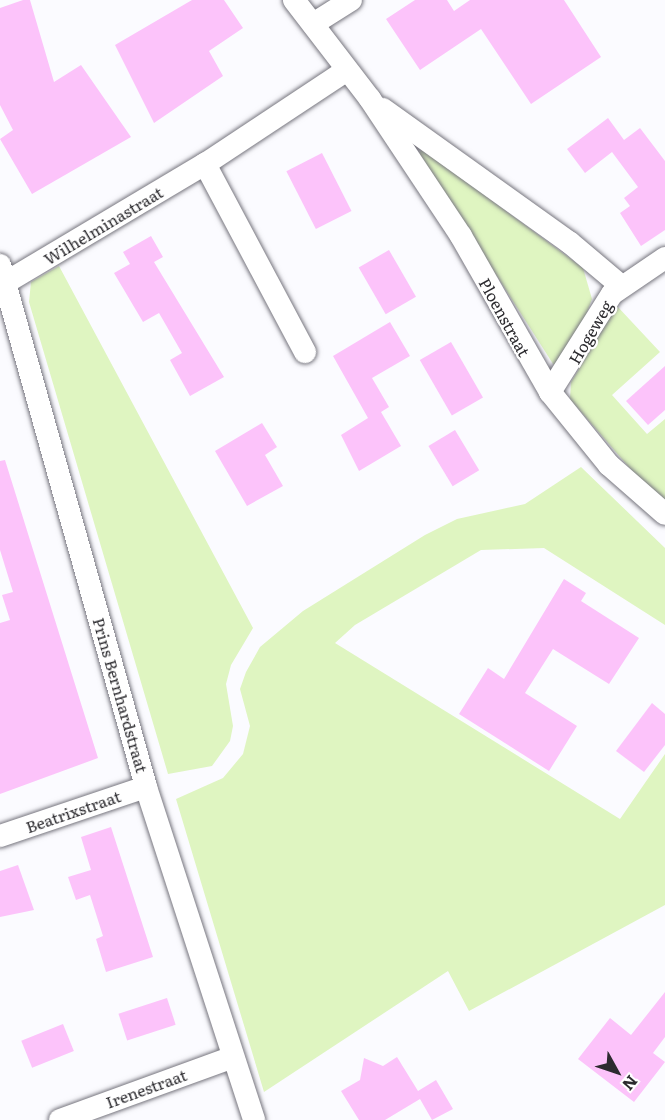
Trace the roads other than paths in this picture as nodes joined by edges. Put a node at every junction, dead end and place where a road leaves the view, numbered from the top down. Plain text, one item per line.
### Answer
1 (294, 0) edge
2 (351, 0) edge
3 (313, 24) junction
4 (344, 72) junction
5 (370, 99) junction
6 (205, 164) junction
7 (665, 258) edge
8 (2, 278) edge
9 (620, 285) junction
10 (305, 352) dead end
11 (550, 392) junction
12 (665, 514) edge
13 (146, 787) junction
14 (0, 836) edge
15 (233, 1057) junction
16 (60, 1120) edge
17 (254, 1120) edge

1 - 3 street, Ploenstraat
2 - 3 street
3 - 4 street, Ploenstraat
4 - 5 street, Ploenstraat
4 - 6 street, Wilhelminastraat
5 - 9 street, Ploenstraat
5 - 11 street, Ploenstraat
6 - 8 street, Wilhelminastraat
6 - 10 street
7 - 9 street, Hogeweg
8 - 13 street, Prins Bernhardstraat
9 - 11 street, Hogeweg
11 - 12 street, Ploenstraat
13 - 14 street, Beatrixstraat
13 - 15 street, Prins Bernhardstraat
15 - 16 street, Irenestraat
15 - 17 street, Prins Bernhardstraat

